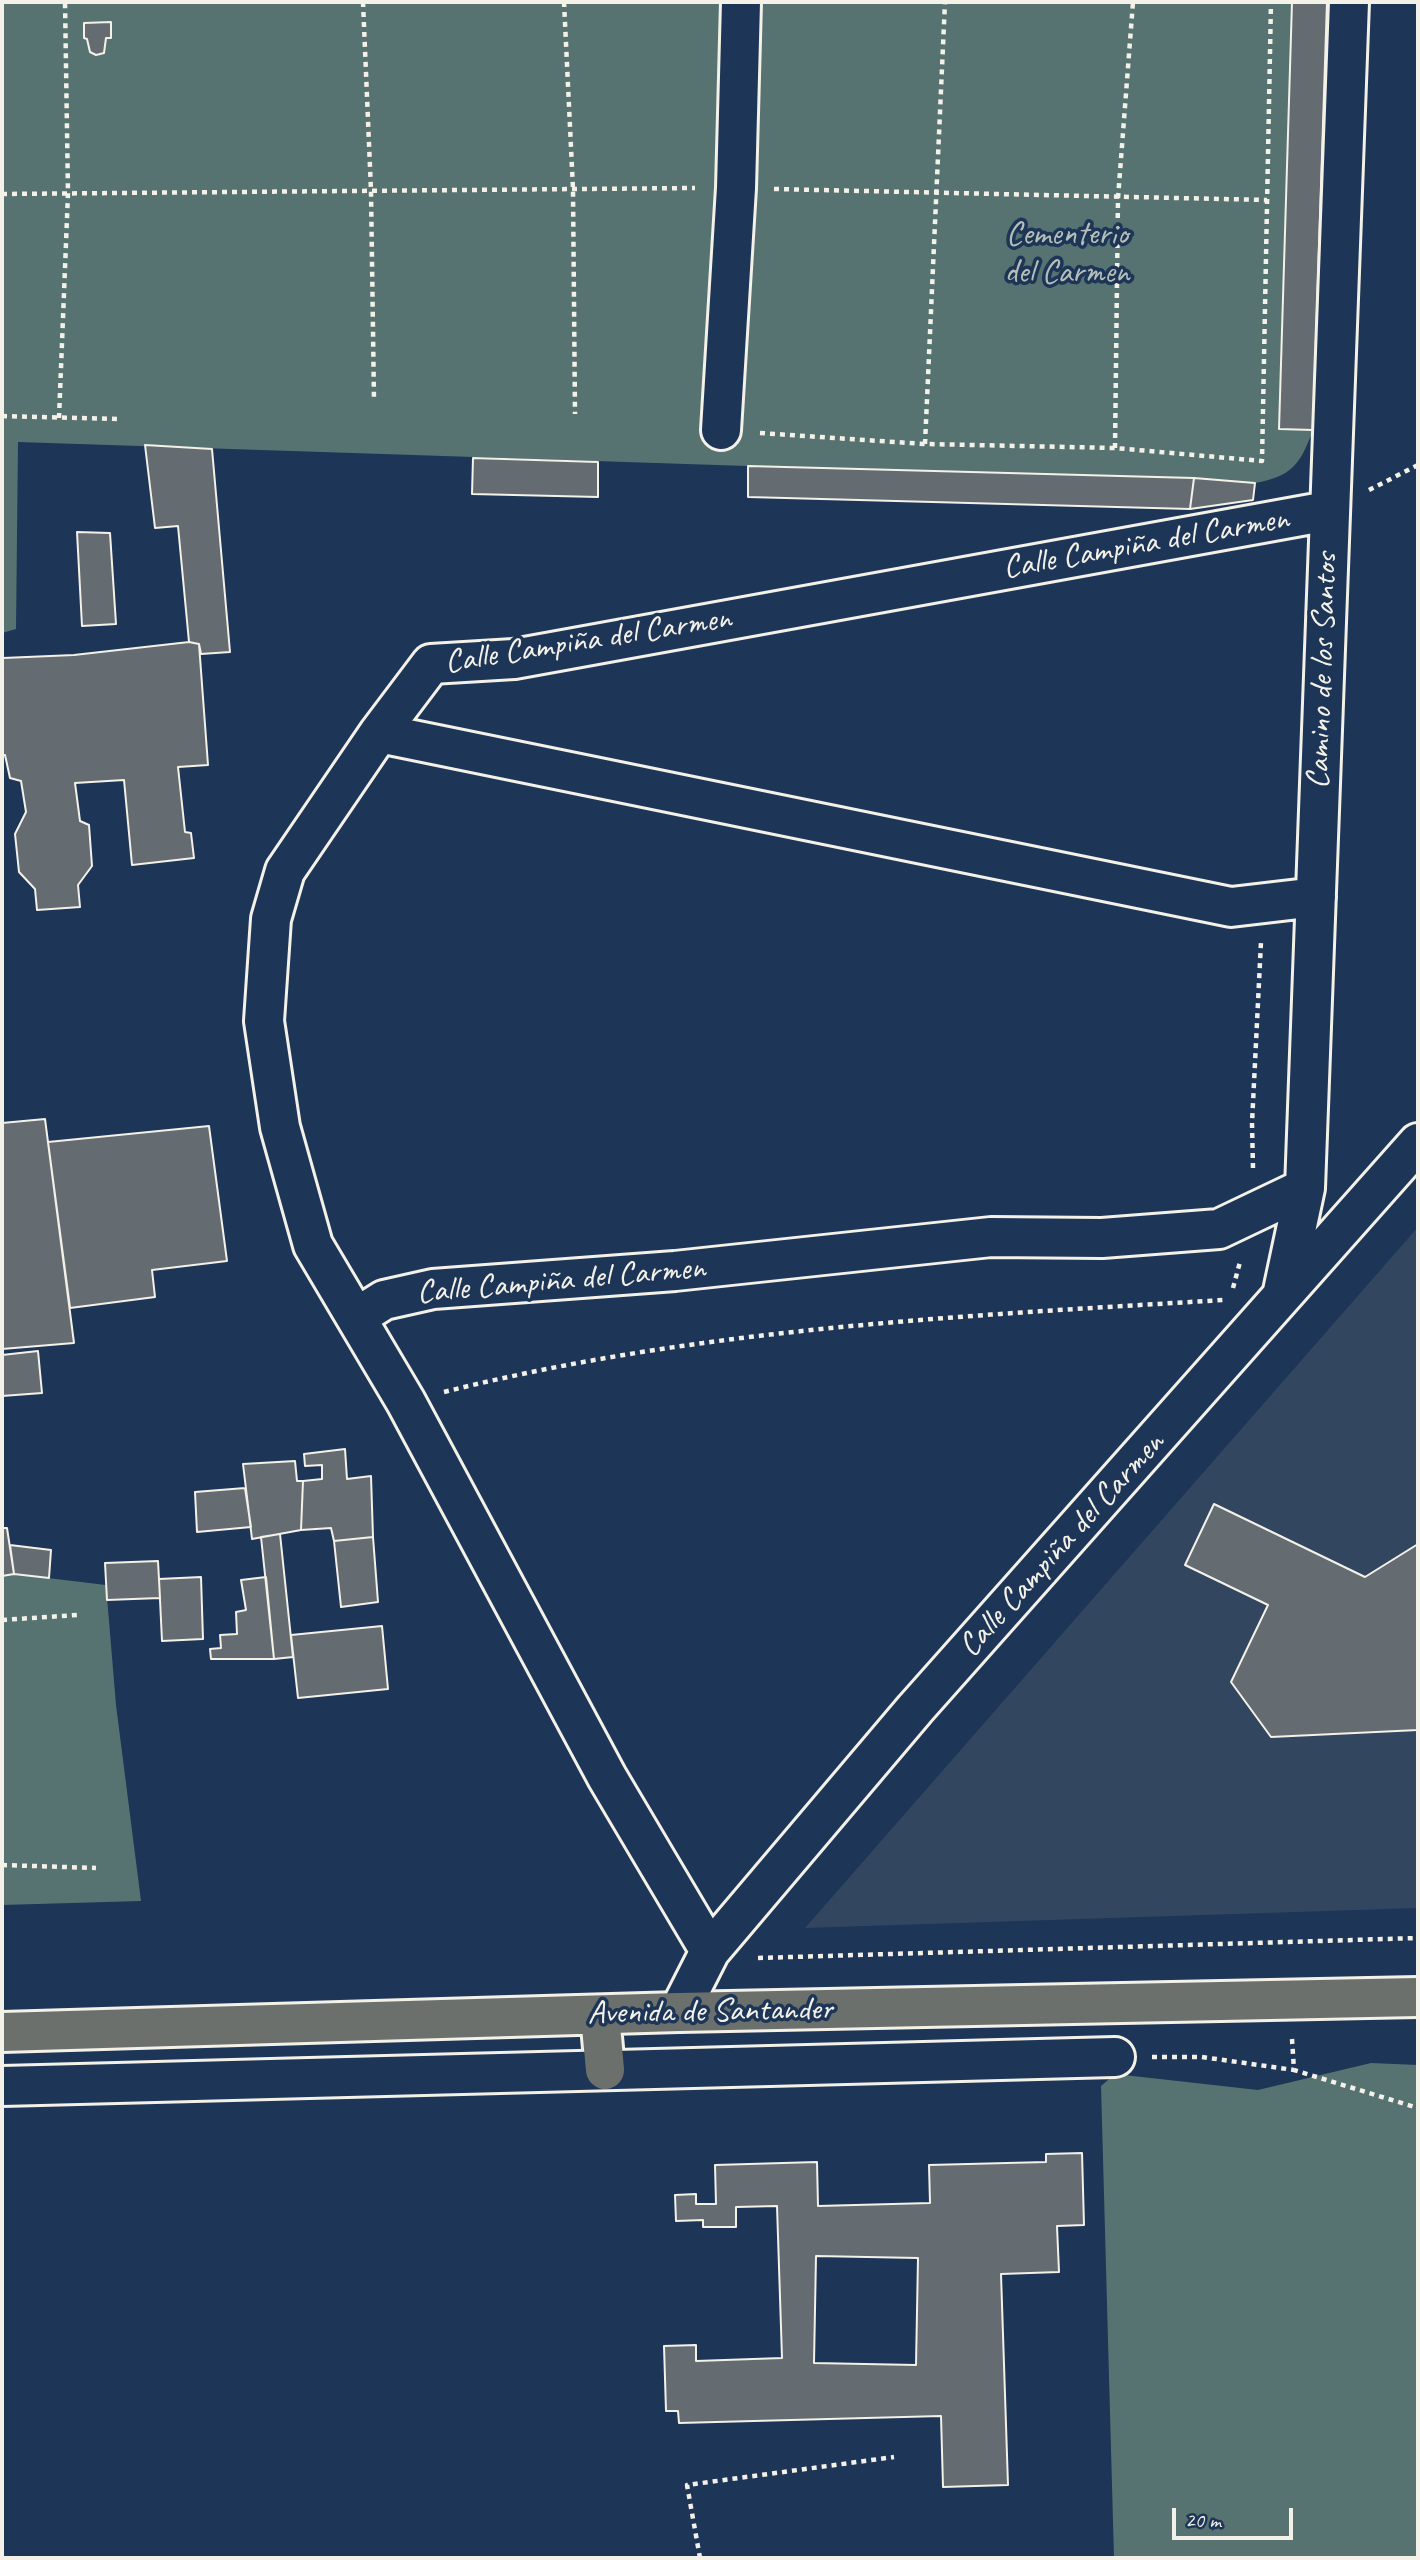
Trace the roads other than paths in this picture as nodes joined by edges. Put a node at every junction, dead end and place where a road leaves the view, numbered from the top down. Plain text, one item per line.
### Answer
1 (741, 2) edge
2 (1349, 2) edge
3 (721, 430) road end
4 (1328, 511) junction
5 (379, 733) junction
6 (1316, 897) junction
7 (1418, 1143) edge
8 (1306, 1188) junction
9 (1282, 1297) junction
10 (357, 1317) junction
11 (707, 1956) junction
12 (1418, 1997) edge
13 (678, 2012) junction
14 (600, 2015) junction
15 (2, 2032) edge
16 (1115, 2057) road end
17 (605, 2070) junction
18 (2, 2086) edge

1 - 3 street
2 - 4 street, Camino de los Santos
4 - 5 street, Calle Campiña del Carmen
4 - 6 street, Camino de los Santos
5 - 6 street
5 - 10 street, Calle Campiña del Carmen
6 - 8 street, Camino de los Santos
7 - 9 street, Calle Campiña del Carmen
8 - 9 street, Camino de los Santos
8 - 10 street, Calle Campiña del Carmen
9 - 11 street, Calle Campiña del Carmen
10 - 11 street, Calle Campiña del Carmen
11 - 13 street, Calle Campiña del Carmen
12 - 13 main road, Avenida de Santander
13 - 14 main road, Avenida de Santander
14 - 15 main road, Avenida de Santander
14 - 17 main road
16 - 17 street, Avenida de Santander
17 - 18 street, Avenida de Santander

